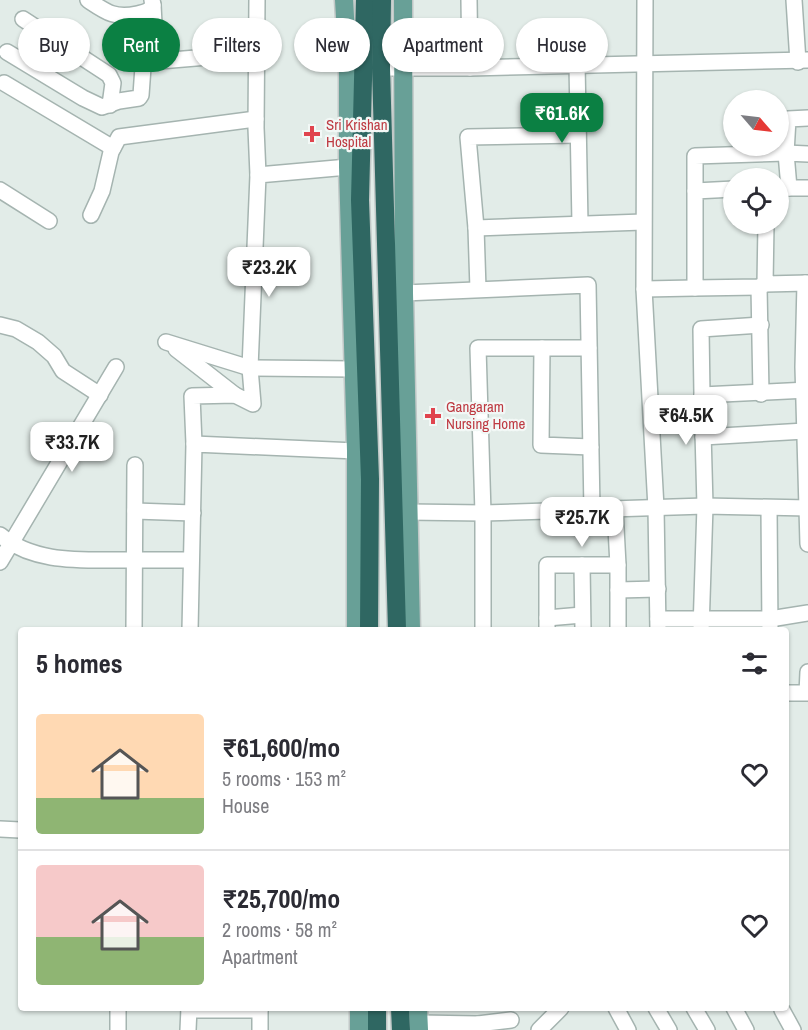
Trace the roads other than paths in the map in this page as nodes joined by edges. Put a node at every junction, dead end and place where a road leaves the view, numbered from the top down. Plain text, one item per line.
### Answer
1 (88, 0) edge
2 (126, 0) edge
3 (257, 0) edge
4 (344, 0) edge
5 (365, 0) edge
6 (382, 0) edge
7 (403, 0) edge
8 (469, 0) edge
9 (645, 0) edge
10 (794, 0) edge
11 (152, 2) edge
12 (127, 16) junction
13 (153, 18) edge
14 (257, 18) edge
15 (350, 18) edge
16 (365, 18) edge
17 (403, 18) edge
18 (469, 18) edge
19 (370, 47) edge
20 (7, 52) dead end
21 (803, 61) edge
22 (90, 63) edge
23 (608, 64) edge
24 (645, 65) junction
25 (143, 72) edge
26 (256, 72) edge
27 (364, 72) edge
28 (365, 72) edge
29 (365, 72) edge
30 (403, 72) edge
31 (578, 72) edge
32 (4, 84) dead end
33 (110, 105) junction
34 (808, 118) edge
35 (256, 119) junction
36 (789, 119) edge
37 (578, 135) junction
38 (113, 148) junction
39 (789, 153) edge
40 (808, 154) edge
41 (723, 155) edge
42 (348, 166) junction
43 (258, 175) junction
44 (789, 188) edge
45 (808, 188) edge
46 (0, 190) edge
47 (723, 190) edge
48 (695, 191) junction
49 (91, 215) dead end
50 (49, 221) dead end
51 (643, 222) junction
52 (580, 224) junction
53 (476, 228) junction
54 (765, 234) edge
55 (806, 283) edge
56 (762, 286) junction
57 (695, 288) junction
58 (478, 289) junction
59 (644, 289) junction
60 (404, 293) junction
61 (0, 325) edge
62 (761, 325) junction
63 (542, 348) junction
64 (589, 348) junction
65 (116, 367) dead end
66 (805, 367) edge
67 (250, 368) junction
68 (353, 369) junction
69 (806, 390) edge
70 (762, 394) junction
71 (100, 395) junction
72 (235, 395) junction
73 (702, 395) junction
74 (805, 432) junction
75 (703, 437) junction
76 (194, 444) junction
77 (591, 447) junction
78 (356, 451) junction
79 (135, 465) dead end
80 (705, 506) junction
81 (656, 508) junction
82 (769, 508) junction
83 (807, 508) edge
84 (615, 509) junction
85 (592, 510) junction
86 (135, 511) junction
87 (401, 512) junction
88 (193, 513) junction
89 (483, 513) junction
90 (6, 539) edge
91 (808, 544) edge
92 (134, 560) junction
93 (192, 560) junction
94 (0, 562) edge
95 (582, 565) junction
96 (618, 565) junction
97 (658, 589) junction
98 (618, 590) junction
99 (808, 613) edge
100 (583, 623) edge
101 (547, 624) edge
102 (701, 624) edge
103 (658, 625) edge
104 (770, 625) edge
105 (134, 627) edge
106 (190, 627) edge
107 (356, 627) edge
108 (369, 627) edge
109 (397, 627) edge
110 (411, 627) edge
111 (483, 627) edge
112 (618, 627) edge
113 (808, 672) edge
114 (789, 693) edge
115 (0, 829) edge
116 (18, 830) edge
117 (118, 1011) edge
118 (189, 1011) edge
119 (260, 1011) edge
120 (359, 1011) edge
121 (377, 1011) edge
122 (400, 1011) edge
123 (545, 1011) edge
124 (558, 1011) edge
125 (618, 1011) edge
126 (658, 1011) edge
127 (696, 1011) edge
128 (736, 1011) edge
129 (783, 1011) edge
130 (419, 1020) edge
131 (509, 1020) edge
132 (478, 1027) edge
133 (542, 1027) edge
134 (118, 1030) edge
135 (188, 1030) edge
136 (260, 1030) edge
137 (359, 1030) edge
138 (377, 1030) edge
139 (401, 1030) edge
140 (628, 1030) edge
141 (669, 1030) edge
142 (707, 1030) edge
143 (746, 1030) edge
144 (793, 1030) edge

1 - 12 street
2 - 12 street
3 - 14 street
4 - 15 main road
5 - 16 highway
6 - 19 highway
7 - 17 main road
8 - 18 street
9 - 24 street
10 - 21 street
11 - 12 street
11 - 13 street
20 - 33 street
21 - 24 street
22 - 33 street
23 - 24 street
24 - 51 street
25 - 33 street
26 - 35 street
27 - 42 main road
28 - 108 highway
29 - 87 highway
30 - 60 main road
31 - 37 street
32 - 38 street
34 - 36 street
35 - 38 street
35 - 43 street
37 - 52 street
37 - 53 street
38 - 49 street
39 - 40 street
41 - 48 street
42 - 43 street
42 - 68 main road
43 - 67 street
44 - 45 street
46 - 50 street
47 - 48 street
48 - 57 street
51 - 52 street
51 - 59 street
52 - 53 street
53 - 58 street
54 - 56 street
55 - 56 street
55 - 66 street
56 - 57 street
56 - 62 street
57 - 59 street
58 - 60 street
58 - 64 street
59 - 81 street
60 - 87 main road
61 - 71 street
62 - 70 street
62 - 73 street
63 - 64 street
63 - 77 street
63 - 89 street
64 - 77 street
65 - 71 street
66 - 69 street
67 - 68 street
67 - 72 street
67 - 72 street
68 - 78 main road
69 - 70 street
69 - 74 street
70 - 73 street
71 - 90 street
72 - 76 street
73 - 75 street
74 - 75 street
74 - 83 street
75 - 80 street
76 - 78 street
76 - 88 street
77 - 85 street
78 - 107 main road
79 - 86 street
80 - 81 street
80 - 82 street
80 - 102 street
81 - 84 street
81 - 97 street
82 - 83 street
82 - 104 street
83 - 91 street
84 - 85 street
84 - 96 street
85 - 89 street
86 - 88 street
86 - 92 street
87 - 89 street
87 - 109 highway
87 - 110 main road
88 - 93 street
89 - 111 street
90 - 92 street
90 - 94 street
92 - 93 street
92 - 105 street
93 - 106 street
95 - 96 street
95 - 100 street
95 - 101 street
96 - 98 street
97 - 98 street
97 - 103 street
98 - 112 street
99 - 104 street
100 - 101 street
102 - 103 street
102 - 104 street
113 - 114 street
115 - 116 street
117 - 134 street
118 - 135 street
119 - 136 street
120 - 137 main road
121 - 138 highway
122 - 139 highway
123 - 133 street
124 - 133 street
125 - 140 street
126 - 141 street
127 - 142 street
128 - 143 street
129 - 144 street
130 - 132 street
131 - 132 street

